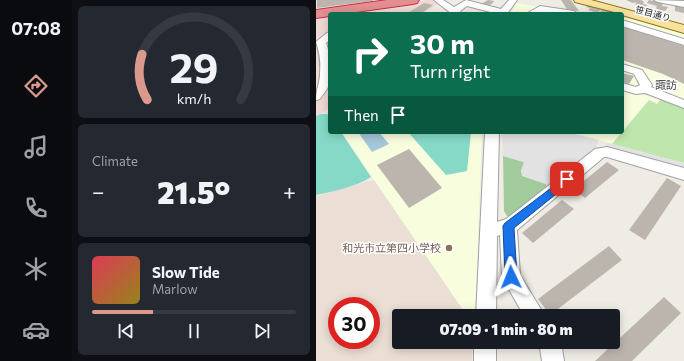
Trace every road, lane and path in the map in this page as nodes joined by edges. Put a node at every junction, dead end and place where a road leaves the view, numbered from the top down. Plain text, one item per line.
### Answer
1 (395, 0) edge
2 (413, 0) edge
3 (438, 0) edge
4 (513, 0) edge
5 (579, 0) edge
6 (588, 0) edge
7 (599, 0) edge
8 (610, 0) edge
9 (658, 0) edge
10 (684, 4) edge
11 (453, 11) edge
12 (316, 12) edge
13 (351, 12) edge
14 (504, 12) edge
15 (534, 12) edge
16 (560, 12) edge
17 (622, 12) edge
18 (624, 12) edge
19 (671, 20) junction
20 (684, 21) edge
21 (624, 24) edge
22 (684, 26) edge
23 (684, 29) edge
24 (323, 36) edge
25 (684, 42) edge
26 (624, 67) edge
27 (624, 87) edge
28 (644, 88) junction
29 (316, 96) edge
30 (684, 104) edge
31 (492, 134) edge
32 (684, 174) edge
33 (508, 226) junction
34 (489, 232) junction
35 (486, 309) edge
36 (531, 309) edge
37 (486, 349) edge
38 (551, 349) edge
39 (485, 361) edge
40 (553, 361) edge

1 - 12 highway
2 - 13 highway
3 - 11 street
4 - 14 street
5 - 17 main road
6 - 19 main road, 笹目通り
7 - 19 main road, 笹目通り
8 - 20 main road
9 - 10 street
11 - 14 street
12 - 13 highway
15 - 16 street
18 - 23 main road
19 - 20 main road, 笹目通り
19 - 22 main road, 笹目通り
21 - 25 street
24 - 29 street
26 - 28 street
27 - 28 street
28 - 30 street
31 - 34 street
32 - 33 street
33 - 34 street
33 - 36 street
34 - 35 street
37 - 39 street
38 - 40 street

